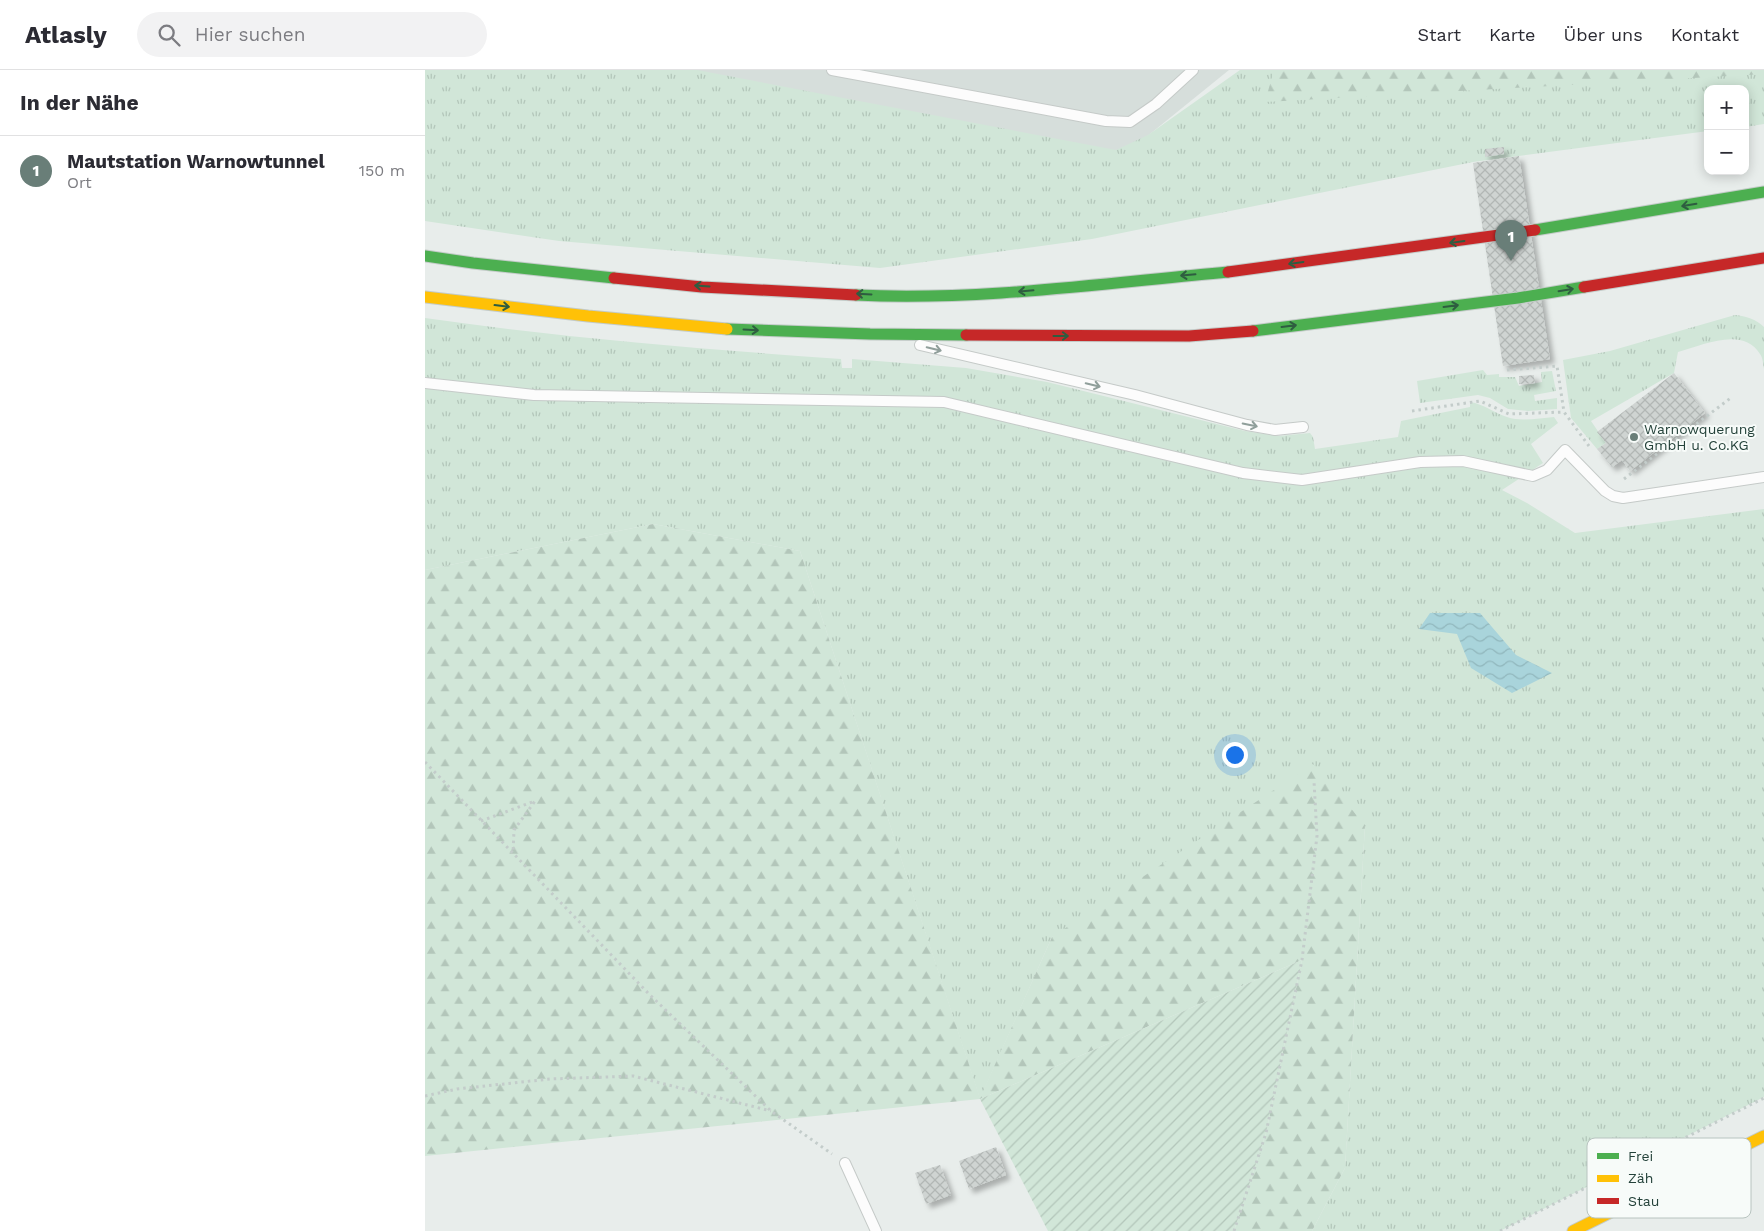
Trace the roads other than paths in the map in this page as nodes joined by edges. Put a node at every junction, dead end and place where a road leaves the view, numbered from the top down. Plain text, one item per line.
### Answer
1 (832, 70) edge
2 (1193, 70) edge
3 (1764, 192) edge
4 (425, 256) edge
5 (1764, 258) edge
6 (425, 297) edge
7 (870, 334) junction
8 (425, 383) edge
9 (1303, 427) dead end
10 (1764, 477) edge
11 (1764, 1136) edge
12 (1751, 1142) edge
13 (845, 1163) road end
14 (1599, 1218) edge
15 (876, 1231) edge
16 (1573, 1231) edge

1 - 2 lane
3 -> 4 main road
7 -> 5 main road
6 -> 7 main road
7 -> 9 lane
8 - 10 lane
11 - 12 main road
13 - 15 lane
14 - 16 main road

